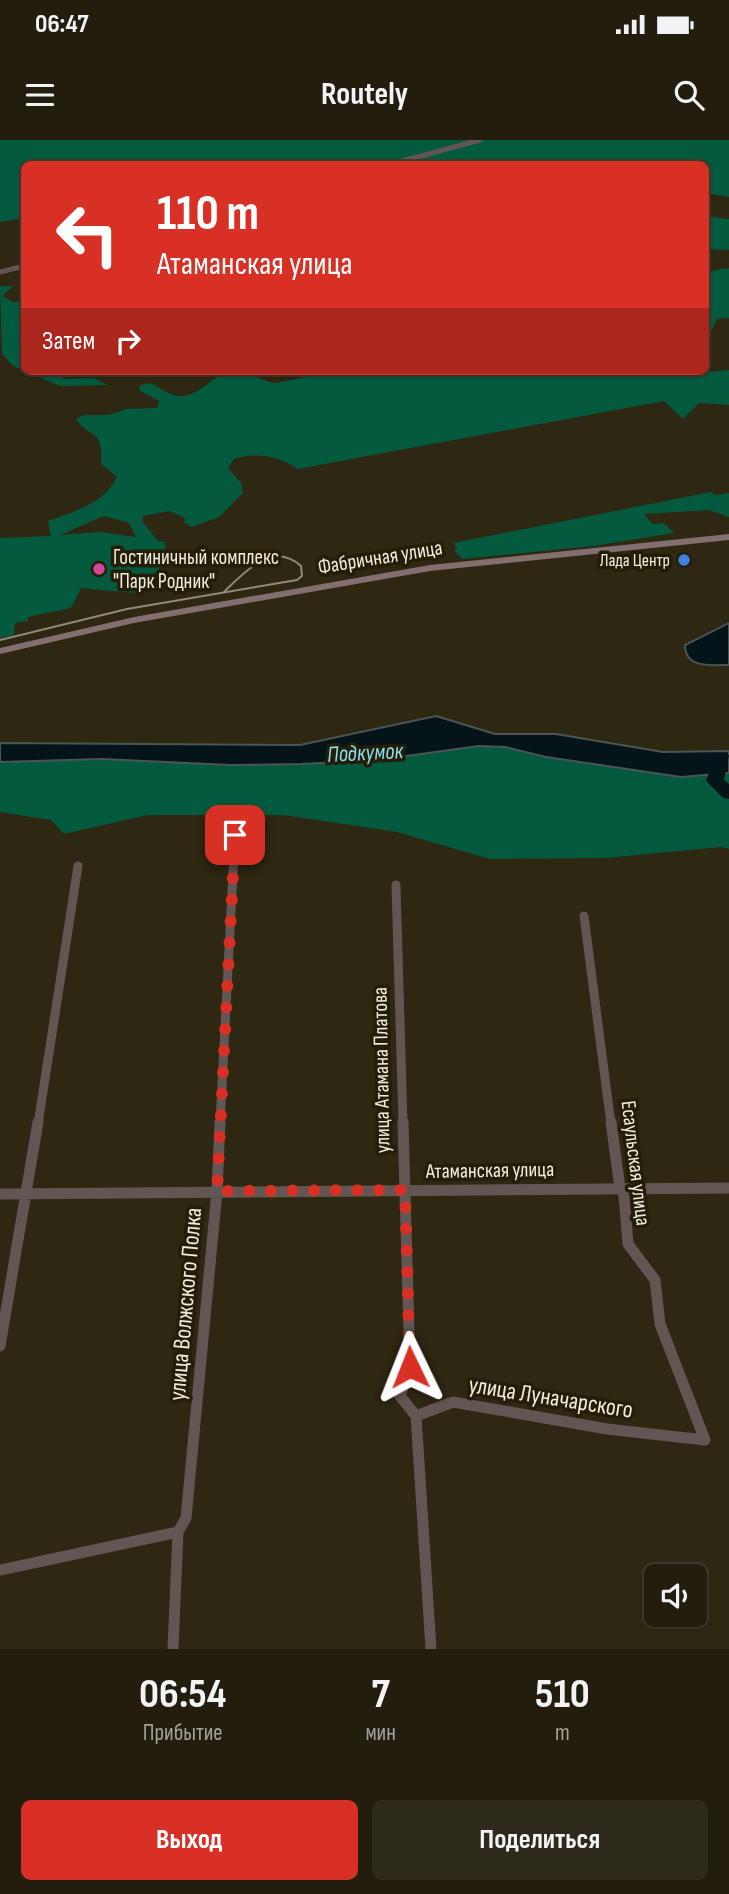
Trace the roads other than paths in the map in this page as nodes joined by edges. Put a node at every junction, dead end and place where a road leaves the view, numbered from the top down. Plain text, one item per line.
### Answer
1 (480, 140) edge
2 (402, 161) edge
3 (21, 266) edge
4 (0, 272) edge
5 (729, 537) edge
6 (0, 651) edge
7 (235, 835) dead end
8 (78, 866) dead end
9 (396, 885) dead end
10 (584, 916) dead end
11 (620, 1188) junction
12 (729, 1188) edge
13 (405, 1190) junction
14 (217, 1191) junction
15 (27, 1193) junction
16 (0, 1194) edge
17 (0, 1346) edge
18 (416, 1416) junction
19 (705, 1440) joint
20 (178, 1532) junction
21 (0, 1570) edge
22 (173, 1649) edge
23 (431, 1649) edge

1 - 2 street
3 - 4 street
5 - 6 main road, Фабричная улица
7 - 14 street, улица Волжского Полка
8 - 15 street
9 - 13 street, улица Атамана Платова
10 - 11 street, Есаульская улица
11 - 12 street, Атаманская улица
11 - 13 street, Атаманская улица
11 - 19 street, Есаульская улица
13 - 14 street, Атаманская улица
13 - 18 street, улица Атамана Платова
14 - 15 street, Атаманская улица
14 - 20 street, улица Волжского Полка
15 - 16 street, Атаманская улица
15 - 17 street
18 - 19 street, улица Луначарского
18 - 23 street
20 - 21 street
20 - 22 street, улица Волжского Полка

